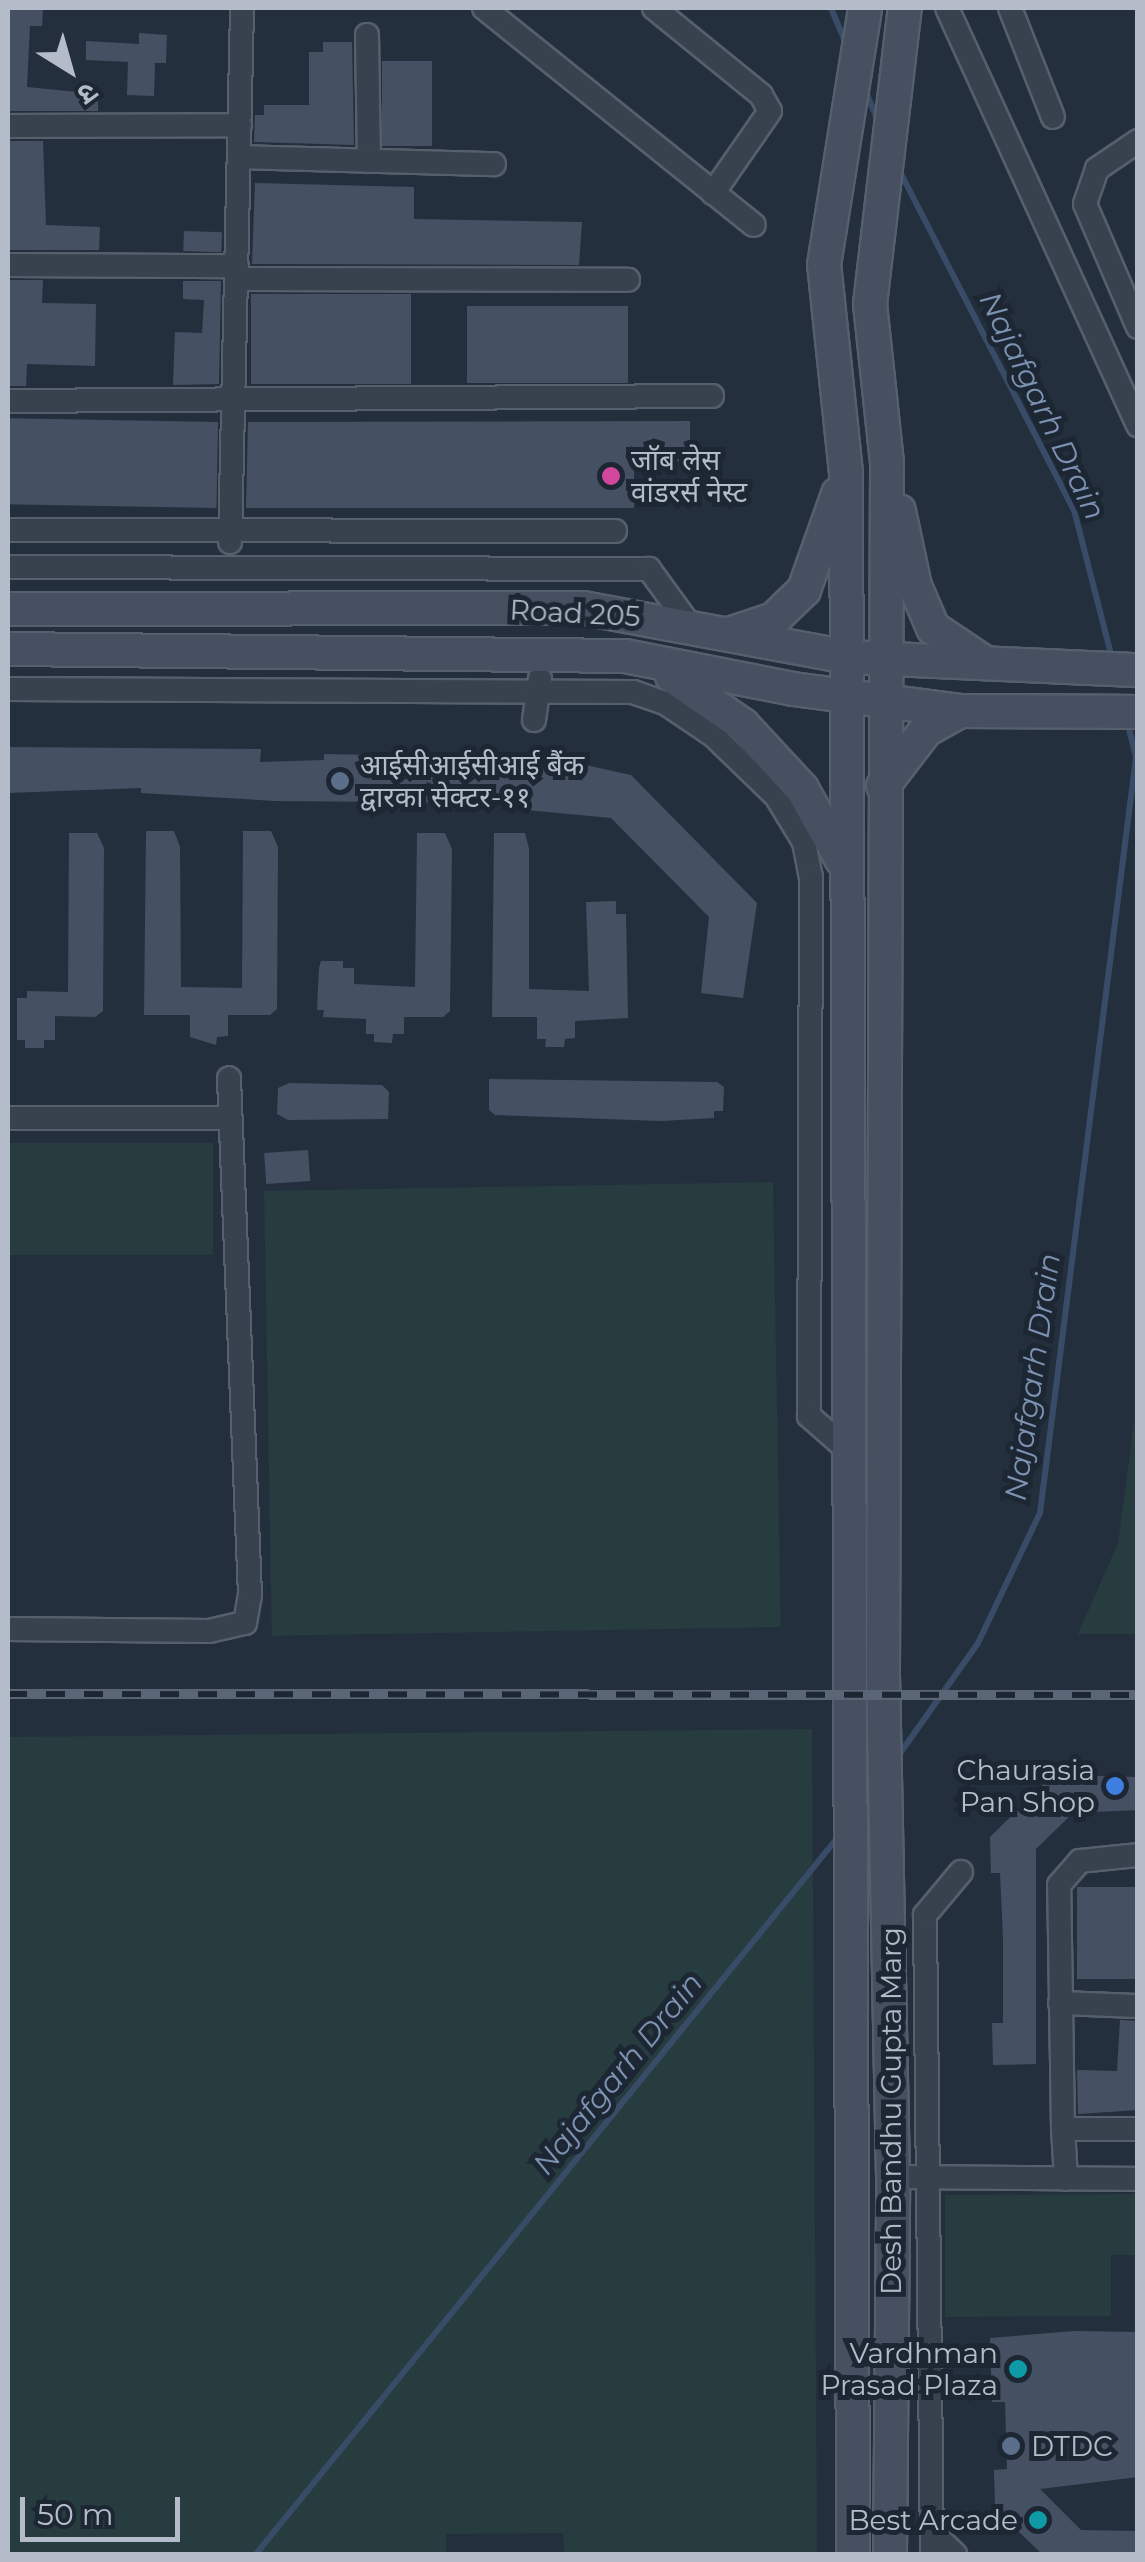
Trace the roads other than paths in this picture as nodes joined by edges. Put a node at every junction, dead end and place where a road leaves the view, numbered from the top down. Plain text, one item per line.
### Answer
1 (242, 8) edge
2 (654, 8) edge
3 (866, 8) edge
4 (947, 8) edge
5 (1010, 8) edge
6 (496, 11) edge
7 (903, 19) edge
8 (368, 36) dead end
9 (1053, 117) dead end
10 (240, 125) junction
11 (8, 126) edge
12 (1138, 141) edge
13 (239, 157) junction
14 (369, 161) junction
15 (494, 164) dead end
16 (712, 193) junction
17 (754, 225) dead end
18 (8, 266) edge
19 (237, 272) junction
20 (628, 280) dead end
21 (1138, 327) edge
22 (712, 396) dead end
23 (234, 400) junction
24 (8, 402) edge
25 (1138, 425) edge
26 (887, 463) junction
27 (846, 472) junction
28 (8, 530) edge
29 (231, 530) junction
30 (614, 530) dead end
31 (229, 565) junction
32 (8, 567) edge
33 (8, 609) edge
34 (691, 626) junction
35 (725, 635) junction
36 (8, 649) edge
37 (545, 655) junction
38 (625, 656) junction
39 (847, 657) junction
40 (885, 660) junction
41 (987, 664) junction
42 (1138, 670) edge
43 (8, 689) edge
44 (538, 689) junction
45 (846, 697) junction
46 (884, 702) junction
47 (960, 711) junction
48 (1138, 712) edge
49 (534, 720) dead end
50 (882, 788) junction
51 (844, 864) junction
52 (229, 1078) dead end
53 (8, 1118) edge
54 (229, 1118) junction
55 (849, 1450) junction
56 (8, 1629) edge
57 (1138, 1855) edge
58 (961, 1872) dead end
59 (1060, 2003) junction
60 (1138, 2006) edge
61 (1064, 2129) junction
62 (1138, 2129) edge
63 (908, 2177) junction
64 (1138, 2179) edge
65 (1066, 2180) junction
66 (932, 2543) edge
67 (853, 2554) edge
68 (890, 2554) edge
69 (955, 2554) edge

1 - 10 street
2 - 16 street
3 - 27 street, Desh Bandhu Gupta Marg
4 - 25 street
5 - 9 street
6 - 16 street
7 - 26 street
8 - 14 street
10 - 11 street
10 - 13 street
12 - 21 street
13 - 14 street
13 - 19 street
14 - 15 street
16 - 17 street
18 - 19 street
19 - 20 street
19 - 23 street
22 - 23 street
23 - 24 street
23 - 29 street
26 - 40 street, Desh Bandhu Gupta Marg
26 - 41 street
27 - 35 street
27 - 39 street, Desh Bandhu Gupta Marg
28 - 29 street
29 - 30 street
29 - 31 street
31 - 32 street
31 - 34 street
33 - 34 street, Road 205
34 - 35 street, Road 205
35 - 39 street, Road 205
36 - 37 street, Road 205
37 - 38 street, Road 205
37 - 44 street
38 - 45 street, Road 205
38 - 51 street
39 - 40 street, Road 205
39 - 45 street, Desh Bandhu Gupta Marg
40 - 41 street, Road 205
40 - 46 street, Desh Bandhu Gupta Marg
41 - 42 street, Road 205
43 - 44 street
44 - 49 street
44 - 55 street
45 - 46 street, Road 205
45 - 51 street, Desh Bandhu Gupta Marg
46 - 47 street, Road 205
46 - 50 street, Desh Bandhu Gupta Marg
47 - 48 street, Road 205
47 - 50 street
50 - 63 street, Desh Bandhu Gupta Marg
51 - 55 street, Desh Bandhu Gupta Marg
52 - 54 street
53 - 54 street
54 - 56 street
55 - 67 street, Desh Bandhu Gupta Marg
57 - 59 street
58 - 63 street
59 - 60 street
59 - 61 street
61 - 62 street
61 - 65 street
63 - 65 street
63 - 66 street
63 - 68 street, Desh Bandhu Gupta Marg
64 - 65 street
66 - 69 street

